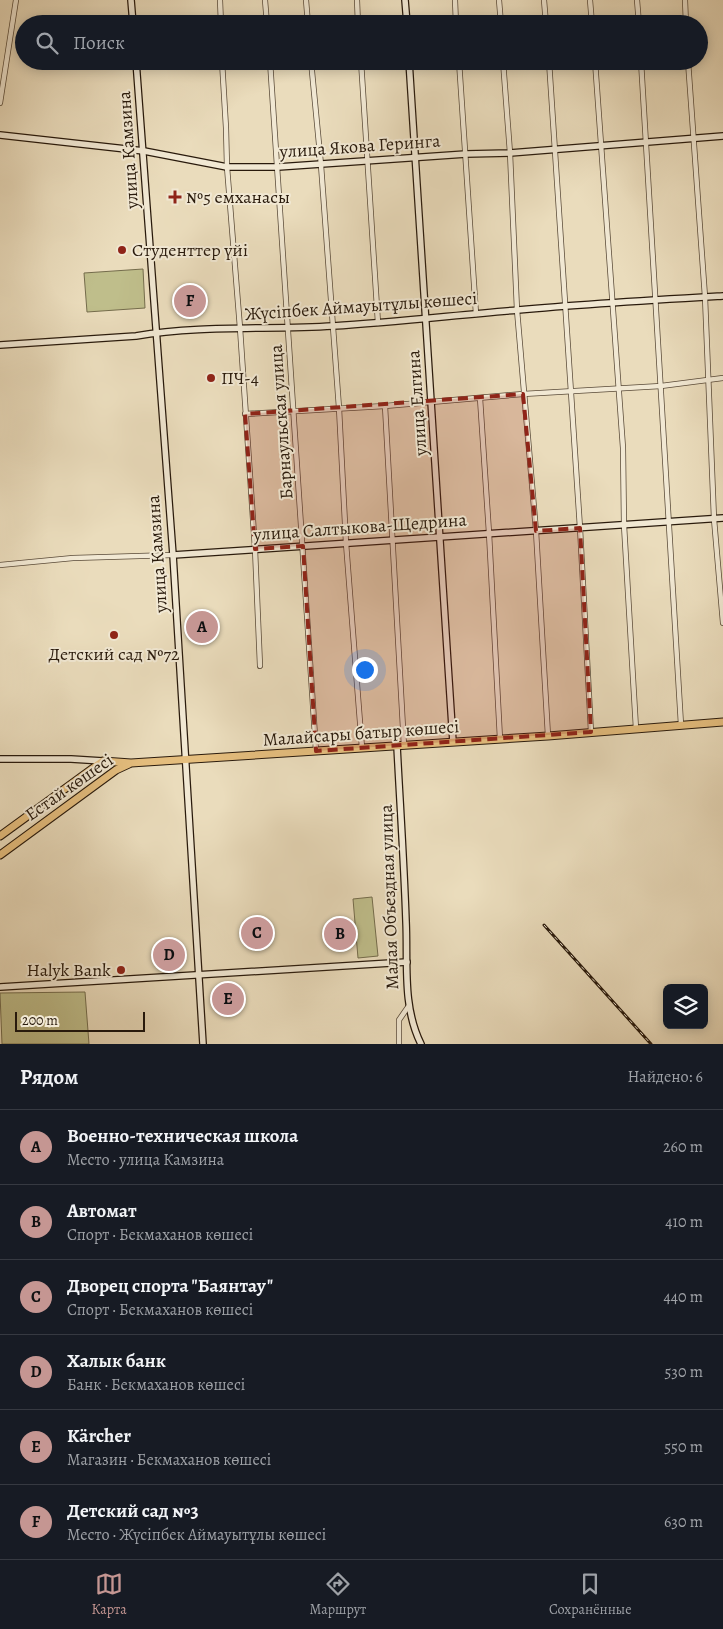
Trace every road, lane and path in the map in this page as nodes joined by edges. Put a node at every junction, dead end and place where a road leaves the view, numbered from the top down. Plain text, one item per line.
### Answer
1 (16, 0) edge
2 (131, 0) edge
3 (220, 0) edge
4 (265, 0) edge
5 (306, 0) edge
6 (357, 0) edge
7 (405, 0) edge
8 (455, 0) edge
9 (499, 0) edge
10 (544, 0) edge
11 (590, 0) edge
12 (637, 0) edge
13 (685, 0) edge
14 (132, 15) edge
15 (221, 15) edge
16 (266, 15) edge
17 (307, 15) edge
18 (358, 15) edge
19 (406, 15) edge
20 (456, 15) edge
21 (500, 15) edge
22 (545, 15) edge
23 (591, 15) edge
24 (638, 15) edge
25 (686, 15) edge
26 (137, 70) edge
27 (223, 70) edge
28 (271, 70) edge
29 (313, 70) edge
30 (362, 70) edge
31 (410, 70) edge
32 (460, 70) edge
33 (504, 70) edge
34 (550, 70) edge
35 (596, 70) edge
36 (642, 70) edge
37 (689, 70) edge
38 (0, 103) edge
39 (0, 135) edge
40 (723, 136) edge
41 (693, 138) junction
42 (646, 142) junction
43 (601, 145) junction
44 (555, 149) junction
45 (144, 151) junction
46 (510, 153) junction
47 (466, 154) junction
48 (416, 158) junction
49 (367, 161) junction
50 (321, 165) junction
51 (227, 167) junction
52 (278, 167) junction
53 (723, 296) edge
54 (705, 297) junction
55 (656, 300) junction
56 (613, 303) junction
57 (565, 306) junction
58 (517, 310) junction
59 (476, 314) junction
60 (426, 319) junction
61 (378, 322) junction
62 (333, 326) junction
63 (240, 328) junction
64 (288, 328) junction
65 (155, 333) junction
66 (0, 345) edge
67 (723, 378) edge
68 (708, 379) junction
69 (661, 386) junction
70 (619, 389) junction
71 (571, 391) junction
72 (523, 394) junction
73 (480, 398) junction
74 (431, 401) junction
75 (384, 406) junction
76 (339, 408) junction
77 (293, 412) junction
78 (245, 414) junction
79 (723, 518) edge
80 (714, 519) junction
81 (669, 521) junction
82 (624, 525) junction
83 (580, 528) junction
84 (536, 531) junction
85 (489, 534) junction
86 (441, 537) junction
87 (392, 540) junction
88 (346, 544) junction
89 (303, 546) junction
90 (255, 550) junction
91 (173, 555) junction
92 (0, 565) edge
93 (723, 623) edge
94 (260, 666) dead end
95 (723, 722) edge
96 (681, 725) junction
97 (636, 729) junction
98 (591, 732) junction
99 (548, 736) junction
100 (500, 739) junction
101 (454, 742) junction
102 (400, 746) junction
103 (362, 748) junction
104 (316, 750) junction
105 (0, 759) edge
106 (186, 759) junction
107 (103, 761) junction
108 (132, 763) junction
109 (0, 836) edge
110 (0, 855) edge
111 (407, 962) junction
112 (199, 976) junction
113 (0, 987) edge
114 (408, 1007) junction
115 (203, 1044) edge
116 (399, 1044) edge
117 (421, 1044) edge

1 - 38 street
2 - 14 street
3 - 15 street
4 - 16 street
5 - 17 street
6 - 18 street
7 - 19 street
8 - 20 street
9 - 21 street
10 - 22 street
11 - 23 street
12 - 24 street
13 - 25 street
26 - 45 street, улица Камзина
27 - 51 street
28 - 52 street, Барнаульская улица
29 - 50 street
30 - 49 street
31 - 48 street, улица Елгина
32 - 47 street
33 - 46 street
34 - 44 street
35 - 43 street
36 - 42 street
37 - 41 street
39 - 45 street, улица Якова Геринга
40 - 41 street, улица Якова Геринга
41 - 42 street, улица Якова Геринга
41 - 54 street
42 - 43 street, улица Якова Геринга
42 - 55 street
43 - 44 street, улица Якова Геринга
43 - 56 street
44 - 46 street, улица Якова Геринга
44 - 57 street
45 - 51 street, улица Якова Геринга
45 - 65 street, улица Камзина
46 - 47 street, улица Якова Геринга
46 - 58 street
47 - 48 street, улица Якова Геринга
47 - 59 street
48 - 49 street, улица Якова Геринга
48 - 60 street, улица Елгина
49 - 50 street, улица Якова Геринга
49 - 61 street
50 - 52 street, улица Якова Геринга
50 - 62 street
51 - 52 street, улица Якова Геринга
51 - 63 street
52 - 64 street, Барнаульская улица
53 - 54 street, Жүсіпбек Аймауытұлы көшесі
54 - 55 street, Жүсіпбек Аймауытұлы көшесі
54 - 68 street
55 - 56 street, Жүсіпбек Аймауытұлы көшесі
55 - 69 street
56 - 57 street, Жүсіпбек Аймауытұлы көшесі
56 - 70 street
57 - 58 street, Жүсіпбек Аймауытұлы көшесі
57 - 71 street
58 - 59 street, Жүсіпбек Аймауытұлы көшесі
58 - 72 street
59 - 60 street, Жүсіпбек Аймауытұлы көшесі
60 - 61 street, Жүсіпбек Аймауытұлы көшесі
60 - 74 street, улица Елгина
61 - 62 street, Жүсіпбек Аймауытұлы көшесі
62 - 64 street, Жүсіпбек Аймауытұлы көшесі
62 - 76 street
63 - 64 street, Жүсіпбек Аймауытұлы көшесі
63 - 65 street, Жүсіпбек Аймауытұлы көшесі
63 - 78 street
64 - 77 street, Барнаульская улица
65 - 66 street, Жүсіпбек Аймауытұлы көшесі
65 - 91 street, улица Камзина
67 - 68 street
68 - 69 street
68 - 80 street
69 - 70 street
69 - 81 street
70 - 71 street
70 - 82 street
71 - 72 street
71 - 83 street
72 - 73 street
72 - 84 street
73 - 74 street
73 - 85 street
74 - 75 street
74 - 86 street, улица Елгина
75 - 76 street
75 - 87 street
76 - 77 street
76 - 88 street
77 - 78 street
77 - 89 street, Барнаульская улица
78 - 90 street
79 - 80 street, улица Салтыкова-Щедрина
80 - 81 street, улица Салтыкова-Щедрина
80 - 93 street
81 - 82 street, улица Салтыкова-Щедрина
81 - 96 street
82 - 83 street, улица Салтыкова-Щедрина
82 - 97 street
83 - 84 street, улица Салтыкова-Щедрина
83 - 98 street
84 - 85 street, улица Салтыкова-Щедрина
84 - 99 street
85 - 86 street, улица Салтыкова-Щедрина
85 - 100 street
86 - 87 street, улица Салтыкова-Щедрина
86 - 101 street, улица Елгина
87 - 88 street, улица Салтыкова-Щедрина
87 - 102 street
88 - 89 street, улица Салтыкова-Щедрина
88 - 103 street
89 - 90 street, улица Салтыкова-Щедрина
89 - 104 street, Барнаульская улица
90 - 91 street, улица Салтыкова-Щедрина
90 - 94 street
91 - 92 street, улица Салтыкова-Щедрина
91 - 106 street, улица Камзина
95 - 96 main road, Малайсары батыр көшесі
96 - 97 main road, Малайсары батыр көшесі
97 - 98 main road, Малайсары батыр көшесі
98 - 99 main road, Малайсары батыр көшесі
99 - 100 main road, Малайсары батыр көшесі
100 - 101 main road, Малайсары батыр көшесі
101 - 102 main road, Малайсары батыр көшесі
102 - 103 main road, Малайсары батыр көшесі
102 - 111 street, Малая Объездная улица
103 - 104 main road, Малайсары батыр көшесі
104 - 106 main road, Малайсары батыр көшесі
105 - 107 street, Малайсары батыр көшесі
106 - 108 main road, Малайсары батыр көшесі
106 - 112 street, улица Камзина
107 - 108 main road, Малайсары батыр көшесі
107 - 109 main road, Естай көшесі
108 - 110 main road, Естай көшесі
111 - 112 street
111 - 114 street, Малая Объездная улица
112 - 113 street
112 - 115 street, улица Камзина
114 - 116 street
114 - 117 street, Малая Объездная улица

